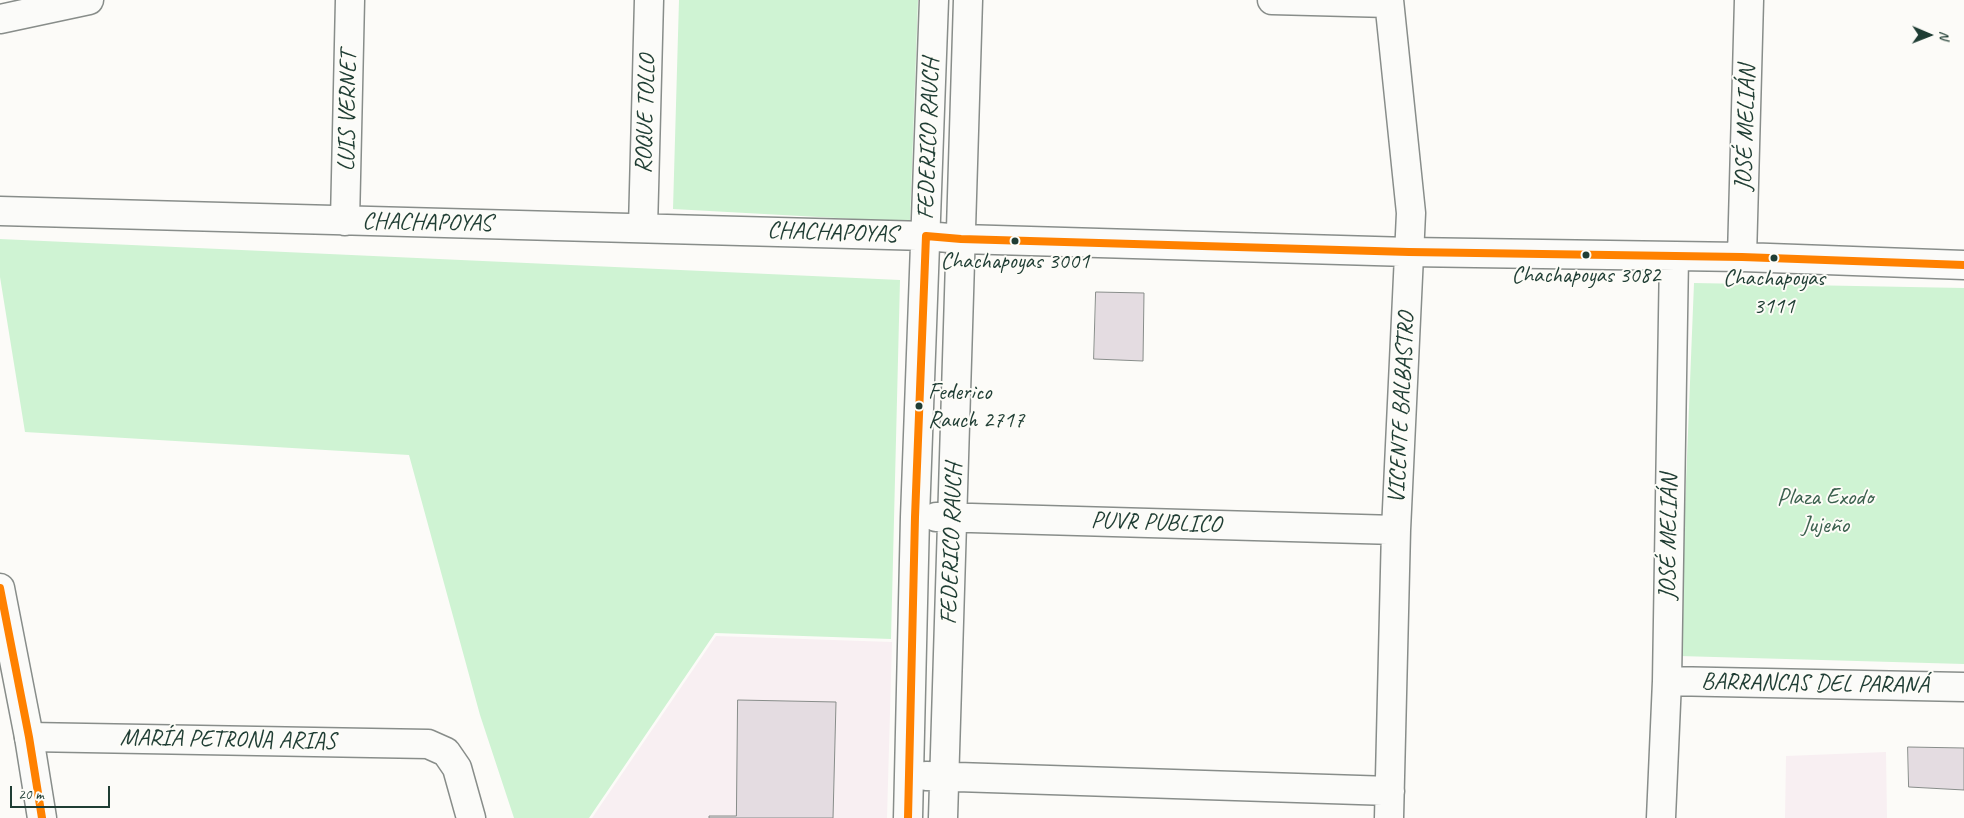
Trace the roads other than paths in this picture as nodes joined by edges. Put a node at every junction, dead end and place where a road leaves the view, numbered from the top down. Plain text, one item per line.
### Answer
1 (89, 0) edge
2 (350, 0) edge
3 (649, 0) edge
4 (934, 0) edge
5 (968, 0) edge
6 (1272, 0) edge
7 (1749, 0) edge
8 (1389, 2) edge
9 (0, 19) edge
10 (0, 211) edge
11 (345, 221) junction
12 (643, 228) junction
13 (926, 236) junction
14 (961, 239) junction
15 (1410, 252) junction
16 (1674, 256) junction
17 (1742, 257) junction
18 (1964, 265) edge
19 (915, 517) junction
20 (953, 517) junction
21 (1396, 530) junction
22 (0, 588) edge
23 (1667, 681) junction
24 (1964, 687) edge
25 (29, 737) junction
26 (909, 776) junction
27 (944, 776) junction
28 (1390, 791) junction
29 (42, 818) edge
30 (471, 818) edge
31 (908, 818) edge
32 (943, 818) edge
33 (1389, 818) edge
34 (1661, 818) edge

1 - 9 street
2 - 11 street, LUIS VERNET
3 - 12 street, ROQUE TOLLO
4 - 13 street, FEDERICO RAUCH
5 - 14 street, FEDERICO RAUCH
6 - 8 street
7 - 17 street, JOSÉ MELIÁN
8 - 15 street, VICENTE BALBASTRO
10 - 11 street, CHACHAPOYAS
11 - 12 street, CHACHAPOYAS
12 - 13 street, CHACHAPOYAS
13 - 14 street, CHACHAPOYAS
13 - 19 street, FEDERICO RAUCH
14 - 15 street, CHACHAPOYAS
14 - 20 street, FEDERICO RAUCH
15 - 16 street, CHACHAPOYAS
15 - 21 street, VICENTE BALBASTRO
16 - 17 street, CHACHAPOYAS
16 - 23 street, JOSÉ MELIÁN
17 - 18 street, CHACHAPOYAS
19 - 20 street, PUVR PUBLICO
19 - 26 street, FEDERICO RAUCH
20 - 21 street, PUVR PUBLICO
20 - 27 street, FEDERICO RAUCH
21 - 28 street, VICENTE BALBASTRO
22 - 25 street
23 - 24 street, BARRANCAS DEL PARANÁ
23 - 34 street, JOSÉ MELIÁN
25 - 29 street
25 - 30 street, MARÍA PETRONA ARIAS
26 - 27 street
26 - 31 street, FEDERICO RAUCH
27 - 28 street
27 - 32 street, FEDERICO RAUCH
28 - 33 street, VICENTE BALBASTRO

